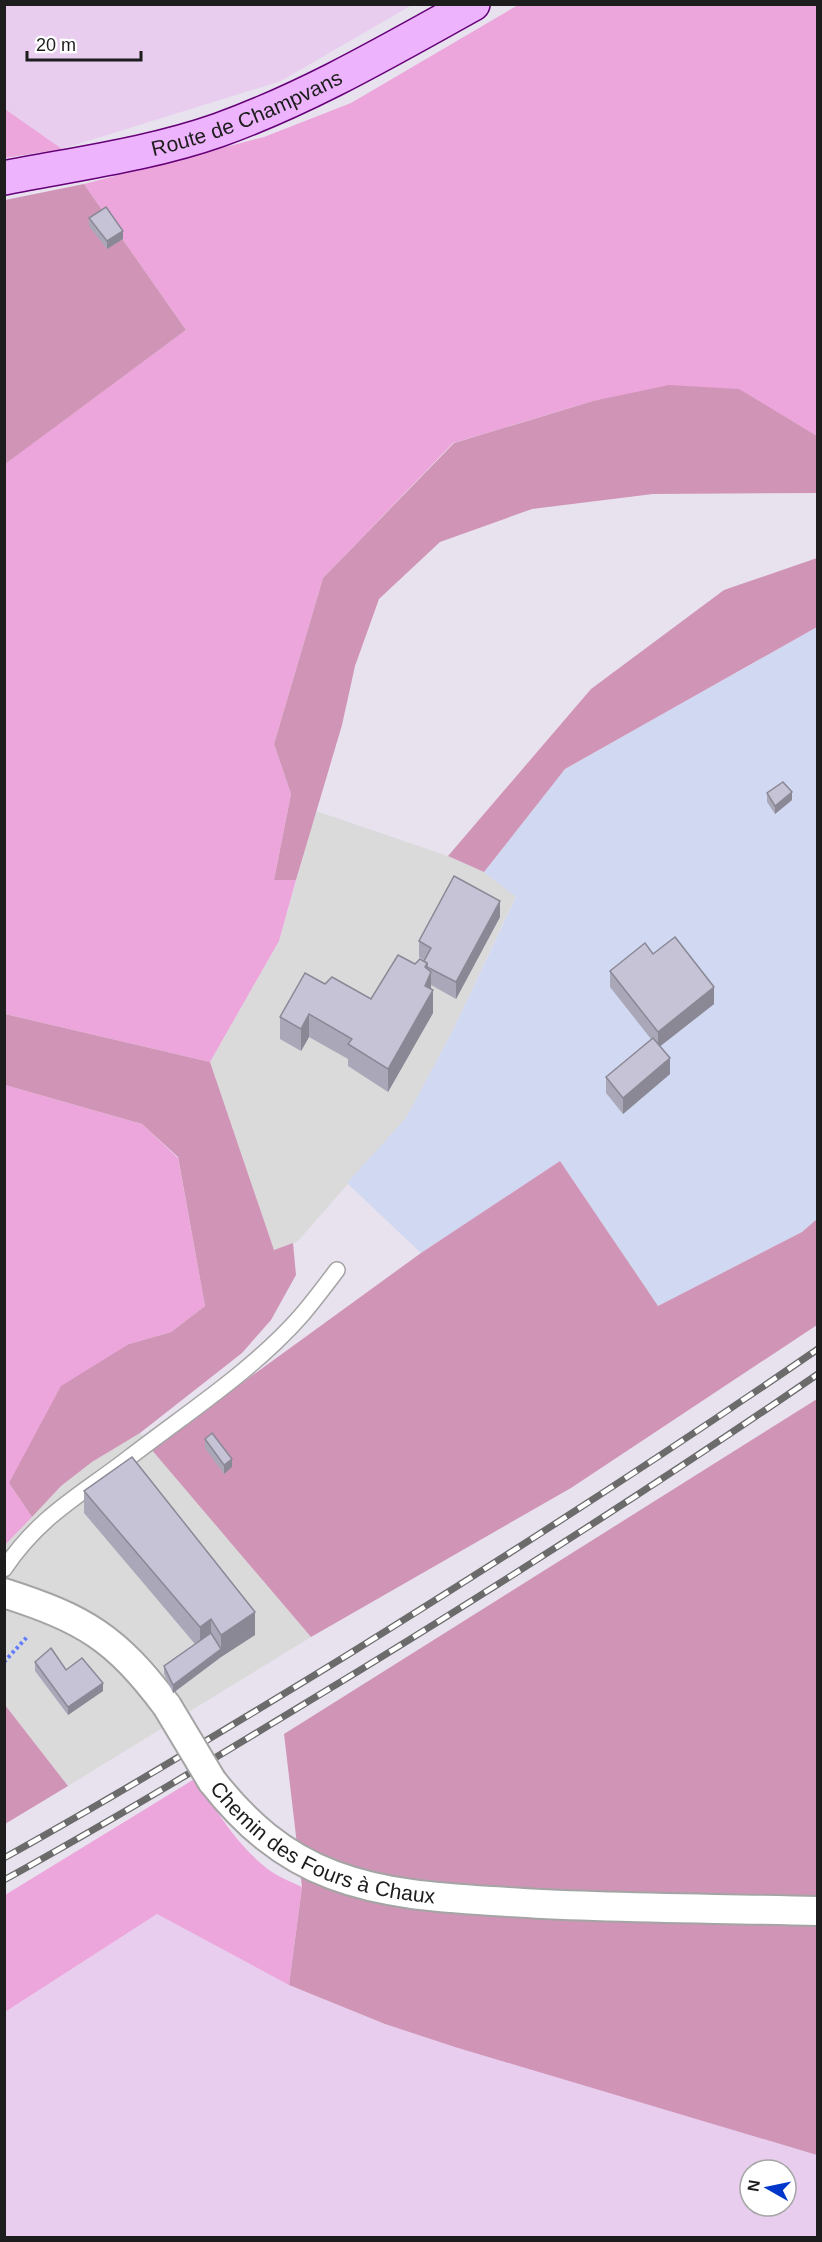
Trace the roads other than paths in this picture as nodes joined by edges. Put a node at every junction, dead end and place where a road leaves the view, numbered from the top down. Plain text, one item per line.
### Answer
1 (473, 4) edge
2 (4, 178) edge
3 (337, 1270) dead end
4 (4, 1569) edge
5 (4, 1593) edge
6 (818, 1911) edge

1 - 2 main road, Route de Champvans
3 - 4 lane
5 - 6 street, Chemin des Fours à Chaux, bridge

